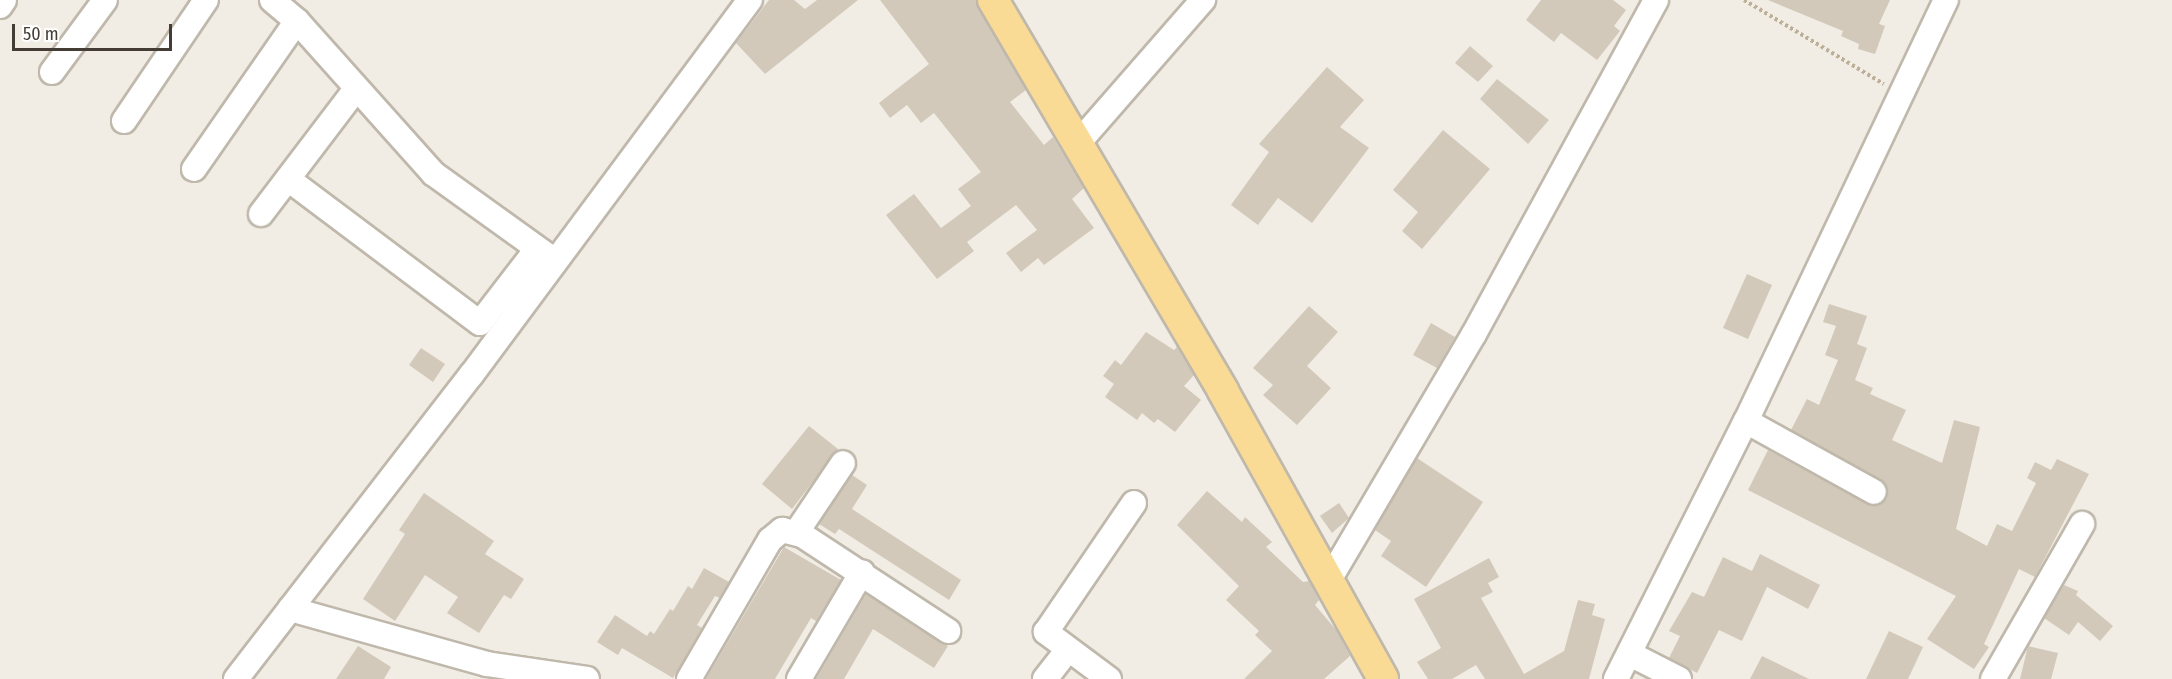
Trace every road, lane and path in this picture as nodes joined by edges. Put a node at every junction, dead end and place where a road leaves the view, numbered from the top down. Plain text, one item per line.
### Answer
1 (4, 0) edge
2 (105, 0) edge
3 (206, 0) edge
4 (272, 0) edge
5 (750, 0) edge
6 (993, 0) edge
7 (1203, 0) edge
8 (1656, 0) edge
9 (1744, 0) edge
10 (1946, 0) edge
11 (0, 6) edge
12 (297, 21) junction
13 (52, 72) dead end
14 (356, 89) junction
15 (1900, 94) junction
16 (124, 121) dead end
17 (1078, 142) junction
18 (194, 169) dead end
19 (288, 179) junction
20 (261, 214) dead end
21 (546, 255) junction
22 (1746, 421) junction
23 (843, 463) dead end
24 (1874, 492) dead end
25 (1134, 503) dead end
26 (2082, 524) dead end
27 (796, 533) junction
28 (862, 572) junction
29 (1329, 580) junction
30 (290, 609) junction
31 (948, 631) dead end
32 (1068, 650) junction
33 (1630, 654) junction
34 (1377, 677) edge
35 (236, 679) edge
36 (587, 679) edge
37 (689, 679) edge
38 (799, 679) edge
39 (1045, 679) edge
40 (1109, 679) edge
41 (1616, 679) edge
42 (1679, 679) edge
43 (1993, 679) edge

1 - 11 street
2 - 13 street
3 - 16 street
4 - 12 street
5 - 21 street
6 - 17 main road
7 - 17 street
8 - 29 street
9 - 15 path
10 - 15 street
12 - 14 street
12 - 18 street
14 - 19 street
14 - 21 street
15 - 22 street
17 - 29 main road
19 - 20 street
19 - 21 street
21 - 30 street
22 - 24 street
22 - 33 street
23 - 27 street
25 - 32 street
26 - 43 street
27 - 28 street
27 - 37 street
28 - 31 street
28 - 38 street
29 - 34 main road
30 - 35 street
30 - 36 street
32 - 39 street
32 - 40 street
33 - 41 street
33 - 42 street

